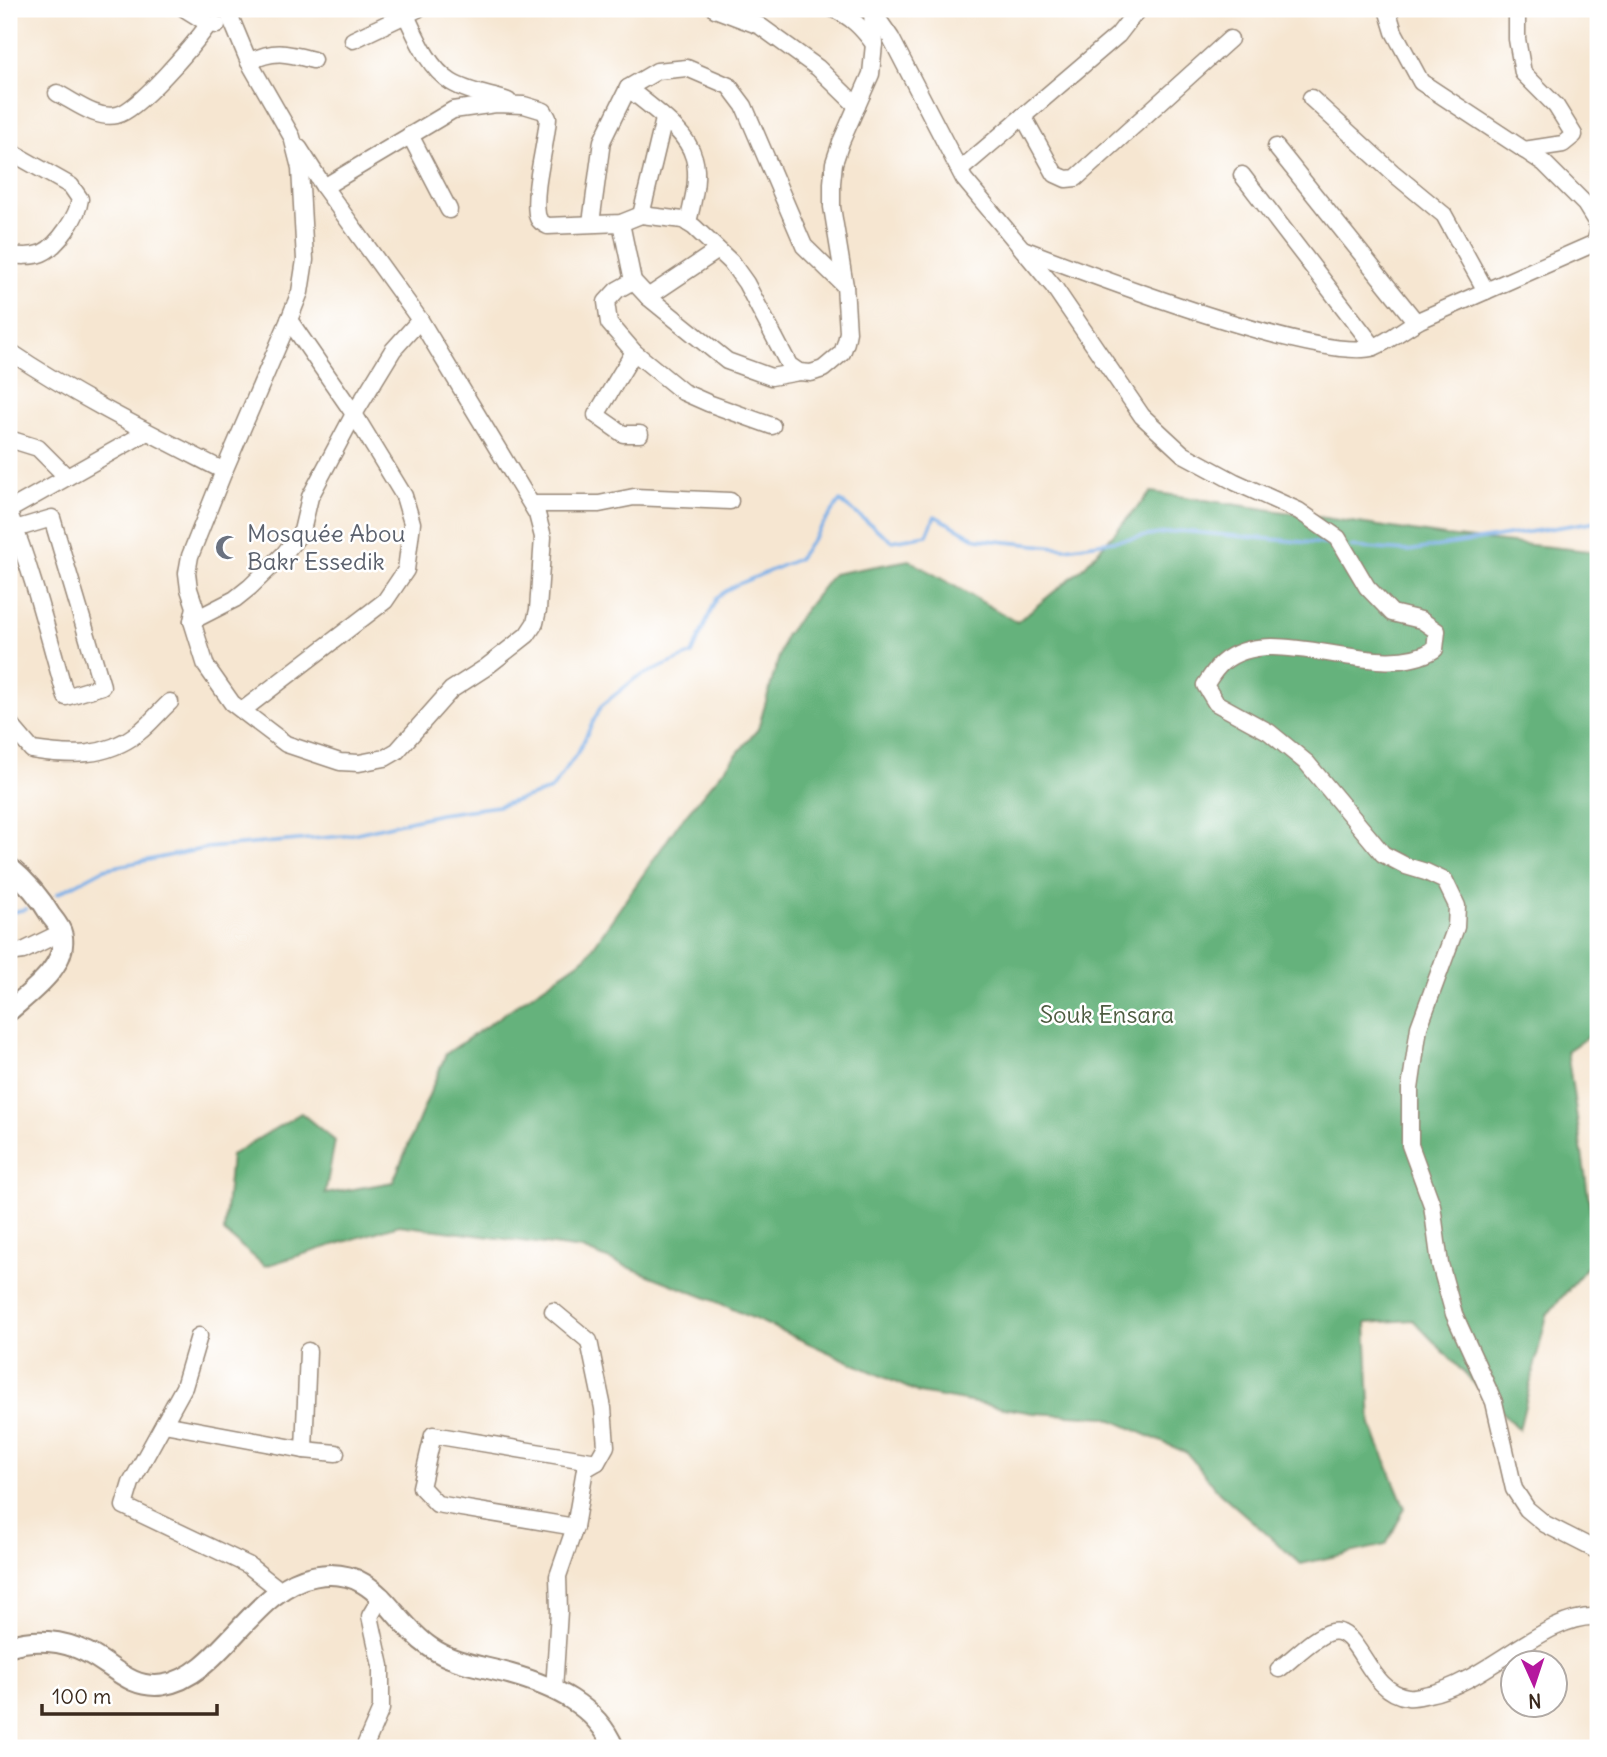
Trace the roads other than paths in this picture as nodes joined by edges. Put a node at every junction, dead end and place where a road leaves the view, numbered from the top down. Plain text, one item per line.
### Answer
1 (185, 9) edge
2 (715, 9) edge
3 (833, 9) edge
4 (872, 9) edge
5 (1138, 9) edge
6 (1387, 9) edge
7 (1517, 9) edge
8 (231, 11) edge
9 (409, 11) edge
10 (209, 24) junction
11 (1230, 39) dead end
12 (352, 40) dead end
13 (874, 44) junction
14 (313, 60) dead end
15 (249, 62) junction
16 (628, 88) junction
17 (58, 93) dead end
18 (1311, 98) dead end
19 (524, 105) junction
20 (857, 106) junction
21 (1023, 116) junction
22 (664, 119) junction
23 (410, 135) junction
24 (292, 137) junction
25 (1276, 147) dead end
26 (9, 150) edge
27 (1524, 150) junction
28 (960, 170) junction
29 (1242, 175) dead end
30 (324, 187) junction
31 (449, 210) dead end
32 (640, 215) junction
33 (591, 223) junction
34 (621, 223) junction
35 (688, 223) junction
36 (1598, 225) edge
37 (1598, 232) edge
38 (1021, 248) junction
39 (718, 250) junction
40 (9, 255) edge
41 (632, 281) junction
42 (845, 286) junction
43 (1486, 291) junction
44 (648, 297) junction
45 (289, 320) junction
46 (420, 320) junction
47 (1416, 322) junction
48 (1374, 347) junction
49 (9, 351) edge
50 (634, 352) junction
51 (799, 372) junction
52 (354, 414) junction
53 (772, 426) dead end
54 (146, 432) junction
55 (640, 434) dead end
56 (9, 439) edge
57 (224, 471) junction
58 (67, 477) junction
59 (730, 501) dead end
60 (532, 504) junction
61 (9, 511) edge
62 (15, 528) junction
63 (192, 621) junction
64 (170, 702) dead end
65 (243, 710) junction
66 (9, 723) edge
67 (9, 867) edge
68 (62, 932) junction
69 (9, 953) edge
70 (9, 1011) edge
71 (553, 1311) dead end
72 (199, 1336) dead end
73 (308, 1351) dead end
74 (164, 1423) junction
75 (304, 1450) junction
76 (336, 1453) dead end
77 (597, 1462) junction
78 (575, 1527) junction
79 (1598, 1551) edge
80 (281, 1591) junction
81 (382, 1596) junction
82 (1598, 1617) edge
83 (9, 1646) edge
84 (1279, 1669) dead end
85 (554, 1690) junction
86 (368, 1747) edge
87 (614, 1748) edge

1 - 10 street
2 - 20 street
3 - 13 street
4 - 13 street
4 - 28 street
5 - 21 street
6 - 27 street
7 - 27 street
8 - 10 street
8 - 15 street
9 - 12 street
9 - 19 street
10 - 17 street
11 - 21 street
13 - 20 street
14 - 15 street
15 - 24 street
16 - 22 street
16 - 33 street
16 - 42 street
18 - 43 street
19 - 23 street
19 - 33 street
20 - 42 street
21 - 28 street
22 - 32 street
22 - 35 street
23 - 30 street
23 - 31 street
24 - 30 street
24 - 45 street
25 - 47 street
26 - 40 street
27 - 36 street
28 - 38 street
29 - 48 street
30 - 46 street
32 - 34 street
32 - 35 street
33 - 34 street
34 - 41 street
35 - 39 street
37 - 43 street
38 - 48 street
38 - 79 street
39 - 44 street
39 - 51 street
41 - 44 street
41 - 50 street
42 - 51 street
43 - 47 street
44 - 51 street
45 - 52 street
45 - 57 street
46 - 52 street
46 - 60 street
47 - 48 street
49 - 54 street
50 - 53 street
50 - 55 street
52 - 63 street
52 - 65 street
54 - 57 street
54 - 58 street
56 - 58 street
57 - 63 street
58 - 61 street
59 - 60 street
60 - 65 street
61 - 62 street
62 - 62 street
63 - 65 street
64 - 66 street
67 - 68 main road
68 - 69 street
68 - 70 main road
71 - 77 street
72 - 74 street
73 - 75 street
74 - 75 street
74 - 80 street
75 - 76 street
77 - 78 street
77 - 78 street
78 - 85 street
80 - 81 main road
80 - 83 main road
81 - 85 main road
81 - 86 street
82 - 84 street
85 - 87 main road

